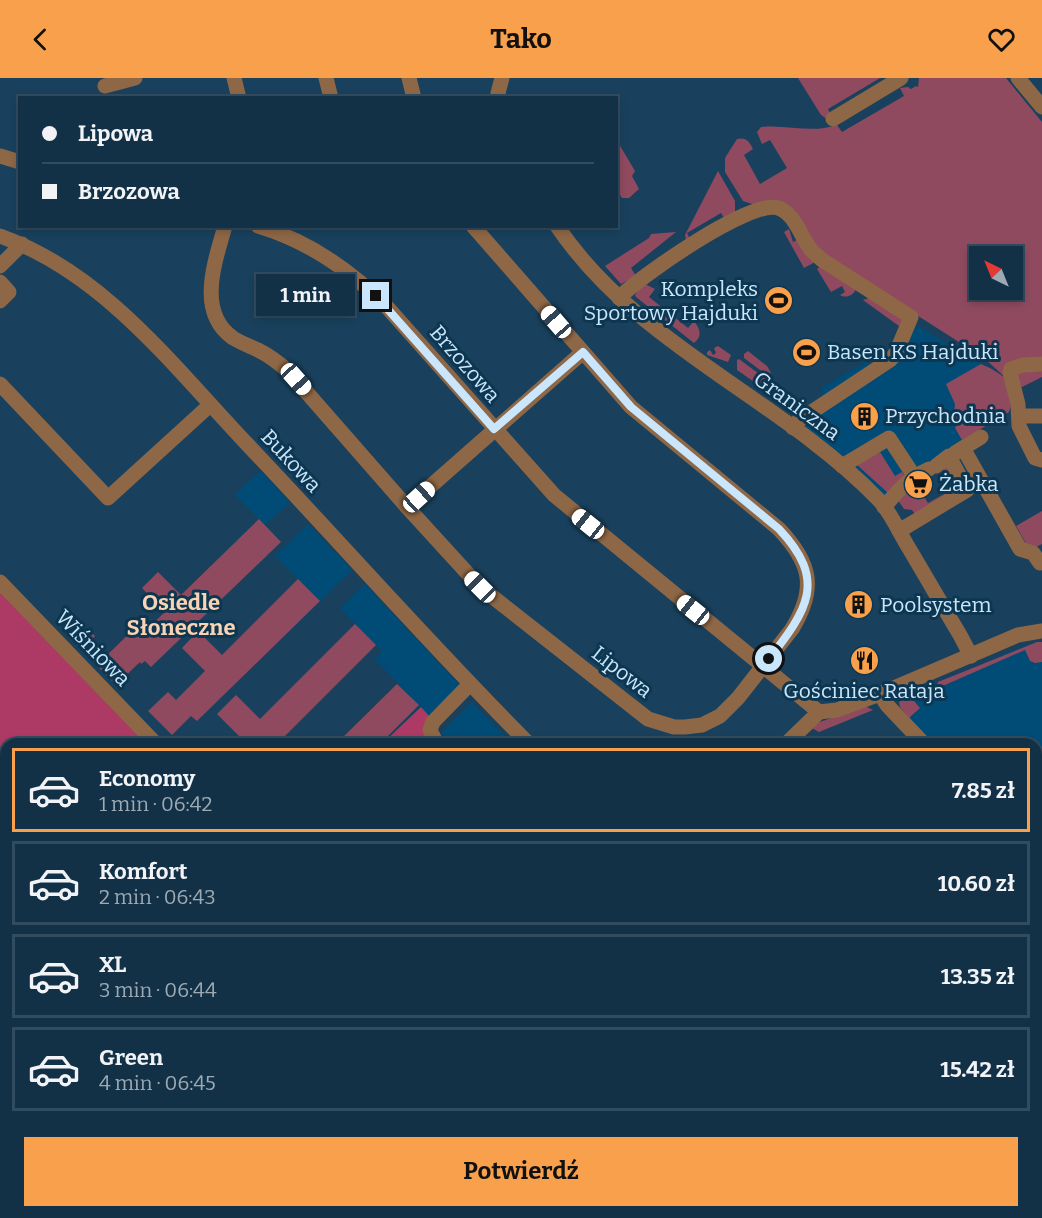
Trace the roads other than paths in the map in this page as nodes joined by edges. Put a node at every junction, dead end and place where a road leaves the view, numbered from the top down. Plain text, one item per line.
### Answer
1 (135, 78) edge
2 (234, 78) edge
3 (326, 78) edge
4 (409, 78) edge
5 (502, 78) edge
6 (901, 78) edge
7 (1018, 78) edge
8 (105, 86) dead end
9 (238, 96) edge
10 (330, 96) edge
11 (414, 96) edge
12 (499, 96) edge
13 (1042, 107) edge
14 (833, 119) dead end
15 (0, 156) edge
16 (18, 161) edge
17 (224, 228) edge
18 (263, 228) edge
19 (474, 228) edge
20 (559, 228) edge
21 (0, 236) edge
22 (22, 244) junction
23 (0, 266) edge
24 (0, 282) edge
25 (619, 298) junction
26 (0, 301) edge
27 (583, 352) junction
28 (1042, 364) edge
29 (0, 384) edge
30 (210, 405) junction
31 (1019, 416) junction
32 (1042, 416) edge
33 (793, 428) junction
34 (494, 429) junction
35 (981, 437) dead end
36 (956, 452) junction
37 (1042, 460) edge
38 (842, 466) junction
39 (914, 476) junction
40 (407, 507) junction
41 (884, 507) junction
42 (899, 531) junction
43 (1042, 562) edge
44 (0, 582) edge
45 (1042, 631) edge
46 (970, 656) junction
47 (763, 666) junction
48 (470, 684) junction
49 (880, 694) junction
50 (819, 712) junction
51 (150, 738) edge
52 (434, 738) edge
53 (523, 738) edge
54 (792, 738) edge
55 (917, 738) edge

1 - 8 street
2 - 9 street
3 - 10 street
4 - 11 street
5 - 12 street
6 - 14 street
7 - 13 street
15 - 16 street
17 - 40 street, Lipowa
18 - 34 street, Brzozowa
19 - 27 street, Lipowa
20 - 25 street, Graniczna
21 - 22 street, Bukowa
22 - 23 street
22 - 30 street, Bukowa
24 - 26 street
25 - 33 street, Graniczna
25 - 33 street
27 - 34 street
27 - 47 street, Lipowa
28 - 31 street
29 - 30 street
30 - 48 street, Bukowa
31 - 32 street
31 - 37 street
33 - 38 street, Graniczna
34 - 40 street
34 - 47 street, Brzozowa
35 - 36 street
36 - 39 street
36 - 42 street
36 - 43 street
38 - 39 street
38 - 41 street, Graniczna
39 - 41 street
40 - 47 street, Lipowa
41 - 42 street, Graniczna
42 - 46 street, Graniczna
44 - 51 street, Wiśniowa
45 - 46 street
46 - 49 street
47 - 50 street, Brzozowa
48 - 52 street
48 - 53 street, Bukowa
49 - 50 street
49 - 55 street
50 - 54 street

